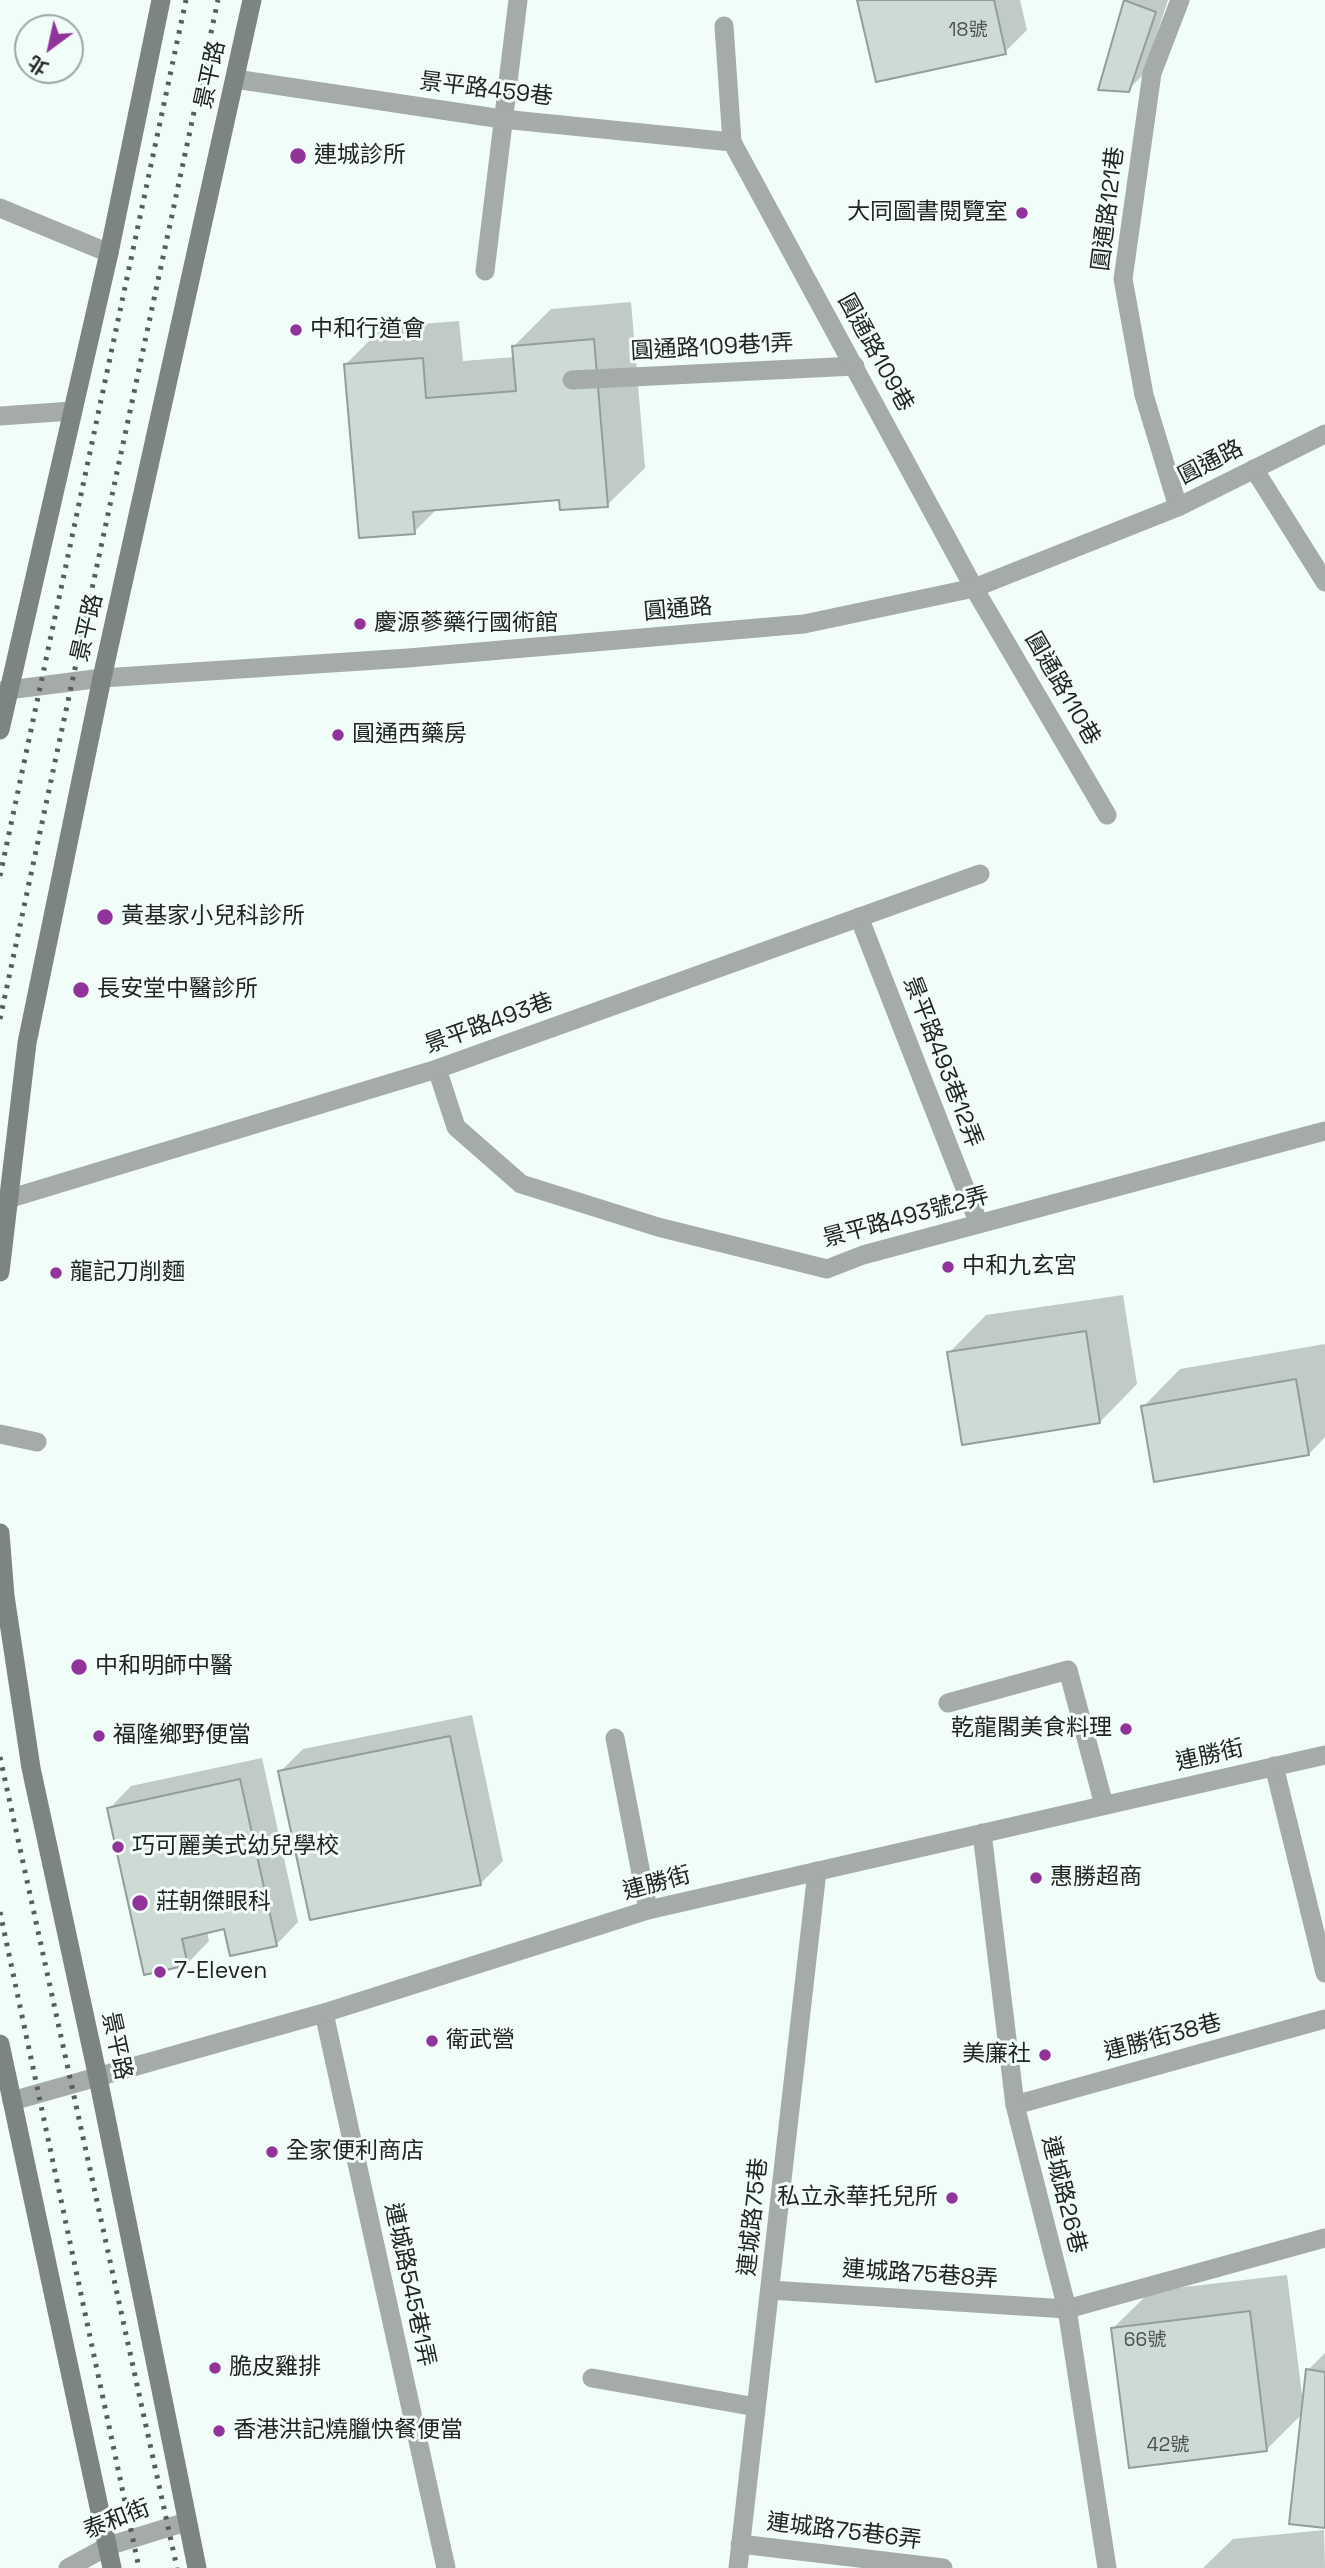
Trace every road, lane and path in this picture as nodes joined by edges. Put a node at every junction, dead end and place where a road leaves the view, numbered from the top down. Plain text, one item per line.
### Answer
1 (161, 0) edge
2 (252, 0) edge
3 (518, 0) edge
4 (1180, 0) edge
5 (724, 26) dead end
6 (235, 79) junction
7 (502, 119) junction
8 (732, 142) junction
9 (0, 208) edge
10 (109, 253) junction
11 (485, 271) dead end
12 (855, 366) junction
13 (572, 380) dead end
14 (72, 411) junction
15 (0, 416) edge
16 (1325, 433) edge
17 (1254, 469) junction
18 (1178, 507) junction
19 (1325, 582) edge
20 (974, 588) junction
21 (102, 678) junction
22 (4, 691) edge
23 (0, 730) edge
24 (1107, 815) dead end
25 (980, 874) dead end
26 (859, 917) junction
27 (437, 1069) junction
28 (1325, 1131) edge
29 (8, 1199) junction
30 (979, 1224) junction
31 (0, 1272) edge
32 (0, 1434) edge
33 (37, 1442) dead end
34 (0, 1533) edge
35 (948, 1703) dead end
36 (614, 1738) dead end
37 (1325, 1755) edge
38 (1275, 1766) junction
39 (1104, 1805) junction
40 (982, 1833) junction
41 (817, 1871) junction
42 (648, 1910) junction
43 (1325, 1973) edge
44 (324, 2013) junction
45 (1325, 2019) edge
46 (0, 2044) edge
47 (98, 2078) junction
48 (12, 2101) junction
49 (1015, 2105) junction
50 (1325, 2238) edge
51 (770, 2290) junction
52 (1067, 2309) junction
53 (592, 2378) dead end
54 (757, 2407) junction
55 (186, 2522) junction
56 (740, 2544) junction
57 (107, 2546) junction
58 (68, 2568) edge
59 (112, 2568) edge
60 (197, 2568) edge
61 (446, 2568) edge
62 (738, 2568) edge
63 (943, 2568) edge
64 (1107, 2568) edge

1 - 10 main road
2 - 6 main road, 景平路
3 - 7 street
4 - 18 street, 圓通路121巷
5 - 8 street
6 - 7 street, 景平路459巷
6 - 21 main road, 景平路
7 - 8 street, 景平路459巷
7 - 11 street
8 - 12 street, 圓通路109巷
9 - 10 street
10 - 14 main road
12 - 13 street, 圓通路109巷1弄
12 - 20 street, 圓通路109巷
14 - 15 street
14 - 22 main road
16 - 17 street, 圓通路
17 - 18 street, 圓通路
17 - 19 street
18 - 20 street, 圓通路
20 - 21 street, 圓通路
20 - 24 street, 圓通路110巷
21 - 22 street, 圓通路
21 - 29 main road, 景平路
22 - 23 main road
25 - 26 street, 景平路493巷
26 - 27 street, 景平路493巷
26 - 30 street, 景平路493巷12弄
27 - 29 street, 景平路493巷
27 - 30 street, 景平路493號2弄
28 - 30 street, 景平路493號2弄
29 - 31 main road, 景平路
32 - 33 street
34 - 47 main road, 景平路
35 - 39 street
36 - 42 street
37 - 38 street, 連勝街
38 - 39 street, 連勝街
38 - 43 street
39 - 40 street, 連勝街
40 - 41 street, 連勝街
40 - 49 street, 連城路26巷
41 - 42 street, 連勝街
41 - 51 street, 連城路75巷
42 - 44 street, 連勝街
44 - 47 street, 連勝街
44 - 61 street, 連城路545巷1弄
45 - 49 street, 連勝街38巷
46 - 48 main road
47 - 48 street, 連勝街
47 - 55 main road, 景平路
48 - 57 main road
49 - 52 street, 連城路26巷
50 - 52 street
51 - 52 street, 連城路75巷8弄
51 - 54 street, 連城路75巷
52 - 64 street, 連城路26巷
53 - 54 street
54 - 56 street, 連城路75巷
55 - 57 street, 泰和街
55 - 60 main road, 景平路
56 - 62 street, 連城路75巷
56 - 63 street, 連城路75巷6弄
57 - 58 street, 泰和街
57 - 59 main road

